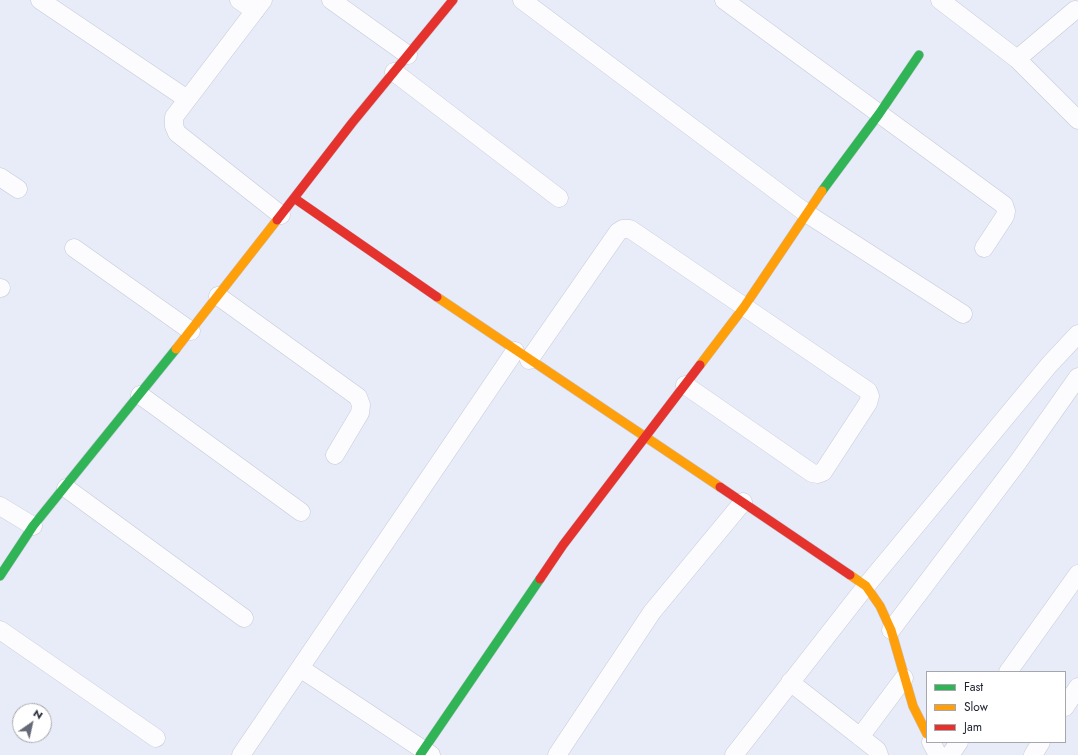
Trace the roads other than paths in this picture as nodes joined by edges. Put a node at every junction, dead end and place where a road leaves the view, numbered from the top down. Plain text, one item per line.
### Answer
1 (40, 0) edge
2 (239, 0) edge
3 (331, 0) edge
4 (453, 0) edge
5 (522, 0) edge
6 (724, 0) edge
7 (940, 0) edge
8 (259, 6) edge
9 (1073, 8) edge
10 (920, 54) dead end
11 (408, 55) junction
12 (1017, 59) junction
13 (394, 72) junction
14 (188, 99) junction
15 (879, 114) junction
16 (1078, 120) edge
17 (0, 176) edge
18 (18, 189) dead end
19 (294, 198) junction
20 (559, 198) dead end
21 (806, 213) junction
22 (281, 215) junction
23 (74, 248) dead end
24 (984, 248) dead end
25 (218, 296) junction
26 (744, 307) junction
27 (963, 314) dead end
28 (191, 331) junction
29 (1078, 334) edge
30 (522, 356) junction
31 (1078, 377) edge
32 (685, 385) junction
33 (140, 395) junction
34 (646, 436) junction
35 (335, 455) dead end
36 (66, 488) junction
37 (743, 502) junction
38 (0, 506) edge
39 (301, 512) dead end
40 (33, 526) junction
41 (1078, 574) edge
42 (0, 576) edge
43 (866, 586) junction
44 (244, 618) dead end
45 (0, 630) edge
46 (891, 630) junction
47 (300, 668) junction
48 (1009, 671) edge
49 (904, 678) junction
50 (790, 682) junction
51 (1078, 687) edge
52 (1066, 705) edge
53 (926, 732) edge
54 (860, 737) junction
55 (156, 738) dead end
56 (932, 743) edge
57 (958, 743) edge
58 (1040, 743) edge
59 (425, 754) edge
60 (241, 755) edge
61 (557, 755) edge
62 (734, 755) edge
63 (879, 755) edge
64 (938, 755) edge
65 (950, 755) edge
66 (1033, 755) edge

1 - 14 street
2 - 8 street
3 - 11 street
4 - 11 street
5 - 21 street
6 - 15 street
7 - 12 street
8 - 14 street
9 - 12 street
10 - 15 street
11 - 13 street
12 - 16 street
13 - 19 street
13 - 20 street
14 - 22 street
15 - 21 street
15 - 24 street
17 - 18 street
19 - 22 street
19 - 30 street
21 - 26 street
21 - 27 street
22 - 25 street
23 - 28 street
25 - 28 street
25 - 35 street
26 - 30 street
26 - 32 street
26 - 32 street
28 - 33 street
29 - 43 street
30 - 34 street
30 - 47 street
31 - 46 street
32 - 34 street
33 - 36 street
33 - 39 street
34 - 37 street
34 - 59 street
36 - 40 street
36 - 44 street
37 - 43 street
37 - 61 street
38 - 40 street
40 - 42 street
41 - 48 street
43 - 46 street
43 - 50 street
45 - 55 street
46 - 49 street
47 - 59 street
47 - 60 street
49 - 53 street
49 - 54 street
50 - 54 street
50 - 62 street
51 - 52 street
54 - 63 street
56 - 64 street
57 - 65 street
58 - 66 street

